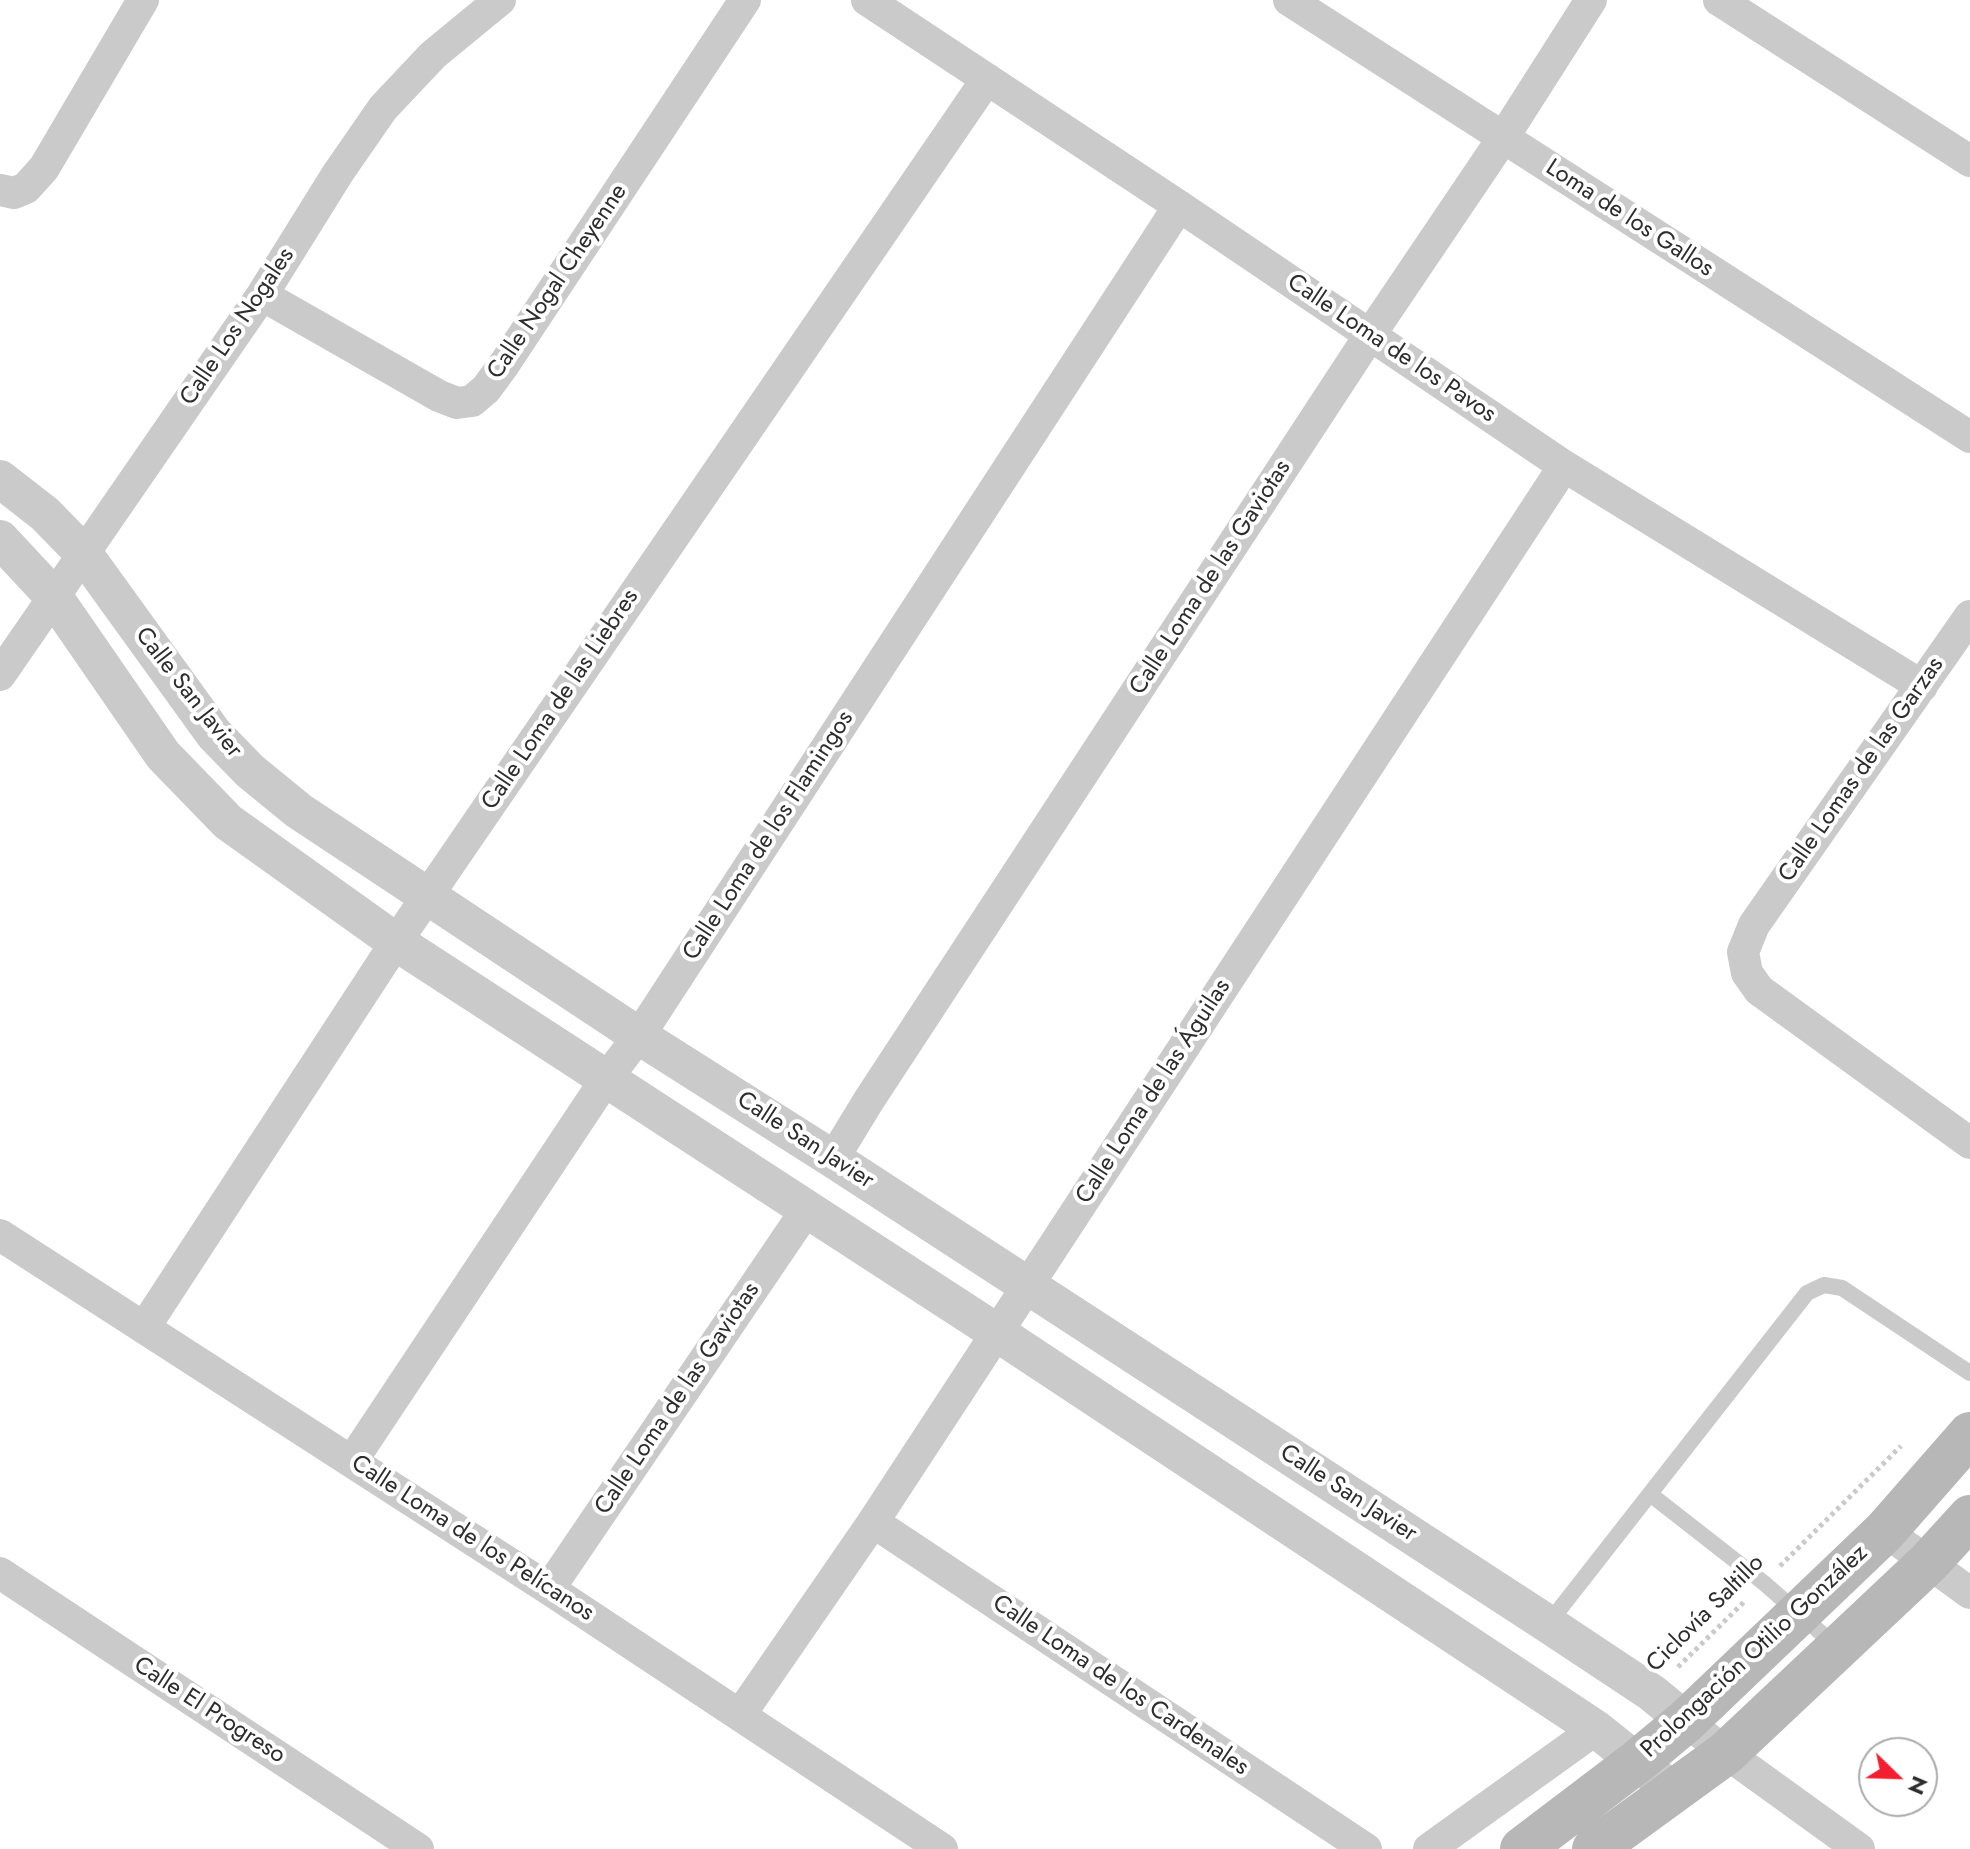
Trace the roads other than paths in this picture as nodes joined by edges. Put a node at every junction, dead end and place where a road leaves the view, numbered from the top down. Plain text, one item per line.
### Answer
1 (143, 0) edge
2 (500, 0) edge
3 (745, 0) edge
4 (867, 0) edge
5 (1289, 0) edge
6 (1591, 0) edge
7 (1719, 0) edge
8 (987, 79) junction
9 (1503, 138) junction
10 (1970, 161) edge
11 (0, 190) edge
12 (1179, 206) junction
13 (262, 295) junction
14 (1370, 335) junction
15 (1970, 437) edge
16 (1564, 466) junction
17 (0, 479) edge
18 (0, 539) edge
19 (84, 554) junction
20 (54, 597) junction
21 (1970, 616) edge
22 (0, 675) edge
23 (1922, 686) junction
24 (428, 895) junction
25 (396, 942) junction
26 (639, 1036) junction
27 (606, 1079) junction
28 (1970, 1143) edge
29 (833, 1159) junction
30 (807, 1209) junction
31 (0, 1235) edge
32 (1027, 1285) junction
33 (144, 1328) junction
34 (996, 1332) junction
35 (1970, 1373) edge
36 (1970, 1434) edge
37 (352, 1461) junction
38 (1650, 1494) junction
39 (1970, 1517) edge
40 (873, 1522) junction
41 (1885, 1531) junction
42 (1928, 1563) junction
43 (0, 1573) edge
44 (549, 1589) junction
45 (1970, 1593) edge
46 (1798, 1613) junction
47 (1548, 1624) junction
48 (1838, 1648) junction
49 (740, 1715) junction
50 (1686, 1721) junction
51 (1596, 1729) junction
52 (1726, 1753) junction
53 (1638, 1761) junction
54 (1673, 1792) junction
55 (418, 1849) edge
56 (942, 1849) edge
57 (1366, 1849) edge
58 (1429, 1849) edge
59 (1522, 1849) edge
60 (1594, 1849) edge
61 (1859, 1849) edge

1 - 11 street
2 - 13 street, Calle Los Nogales
3 - 13 street, Calle Nogal Cheyenne
4 - 8 street, Calle Loma de los Pavos
5 - 9 street, Loma de los Gallos
6 - 9 street, Calle Loma de las Gaviotas
7 - 10 street
8 - 12 street, Calle Loma de los Pavos
8 - 24 street, Calle Loma de las Liebres
9 - 14 street, Calle Loma de las Gaviotas
9 - 15 street, Loma de los Gallos
12 - 14 street, Calle Loma de los Pavos
12 - 26 street, Calle Loma de los Flamingos
13 - 19 street, Calle Los Nogales
14 - 16 street, Calle Loma de los Pavos
14 - 29 street, Calle Loma de las Gaviotas
16 - 23 street, Calle Loma de los Pavos
16 - 32 street, Calle Loma de las Águilas
17 - 19 street, Calle San Javier
18 - 20 street
19 - 20 street, Calle Los Nogales
19 - 24 street, Calle San Javier
20 - 22 street, Calle Los Nogales
20 - 25 street
21 - 23 street, Calle Lomas de las Garzas
23 - 28 street, Calle Lomas de las Garzas
24 - 25 street, Calle Loma de las Liebres
24 - 26 street, Calle San Javier
25 - 27 street
25 - 33 street, Calle Loma de las Liebres
26 - 27 street, Calle Loma de los Flamingos
26 - 29 street, Calle San Javier
27 - 30 street
27 - 37 street, Calle Loma de los Flamingos
29 - 32 street, Calle San Javier
30 - 34 street
30 - 44 street, Calle Loma de las Gaviotas
31 - 33 street, Calle Loma de los Pelícanos
32 - 34 street, Calle Loma de las Águilas
32 - 47 street, Calle San Javier
33 - 37 street, Calle Loma de los Pelícanos
34 - 40 street, Calle Loma de las Águilas
34 - 51 street
35 - 38 lane
36 - 41 main road, Prolongación Otilio González
37 - 44 street, Calle Loma de los Pelícanos
38 - 46 lane
38 - 47 lane
39 - 42 main road, Prolongación Otilio González
40 - 49 street, Calle Loma de las Águilas
40 - 57 street, Calle Loma de los Cardenales
41 - 42 street
41 - 46 main road, Prolongación Otilio González
42 - 45 street
42 - 48 main road, Prolongación Otilio González
43 - 55 street, Calle El Progreso
44 - 49 street, Calle Loma de los Pelícanos
46 - 48 lane
46 - 50 main road, Prolongación Otilio González
47 - 50 street, Calle San Javier
48 - 52 main road, Prolongación Otilio González
49 - 56 street, Calle Loma de los Pelícanos
50 - 52 street
50 - 53 main road, Prolongación Otilio González
51 - 53 street
51 - 58 street
52 - 54 main road, Prolongación Otilio González
52 - 61 street
53 - 54 street
53 - 59 main road, Prolongación Otilio González
54 - 60 main road, Prolongación Otilio González

